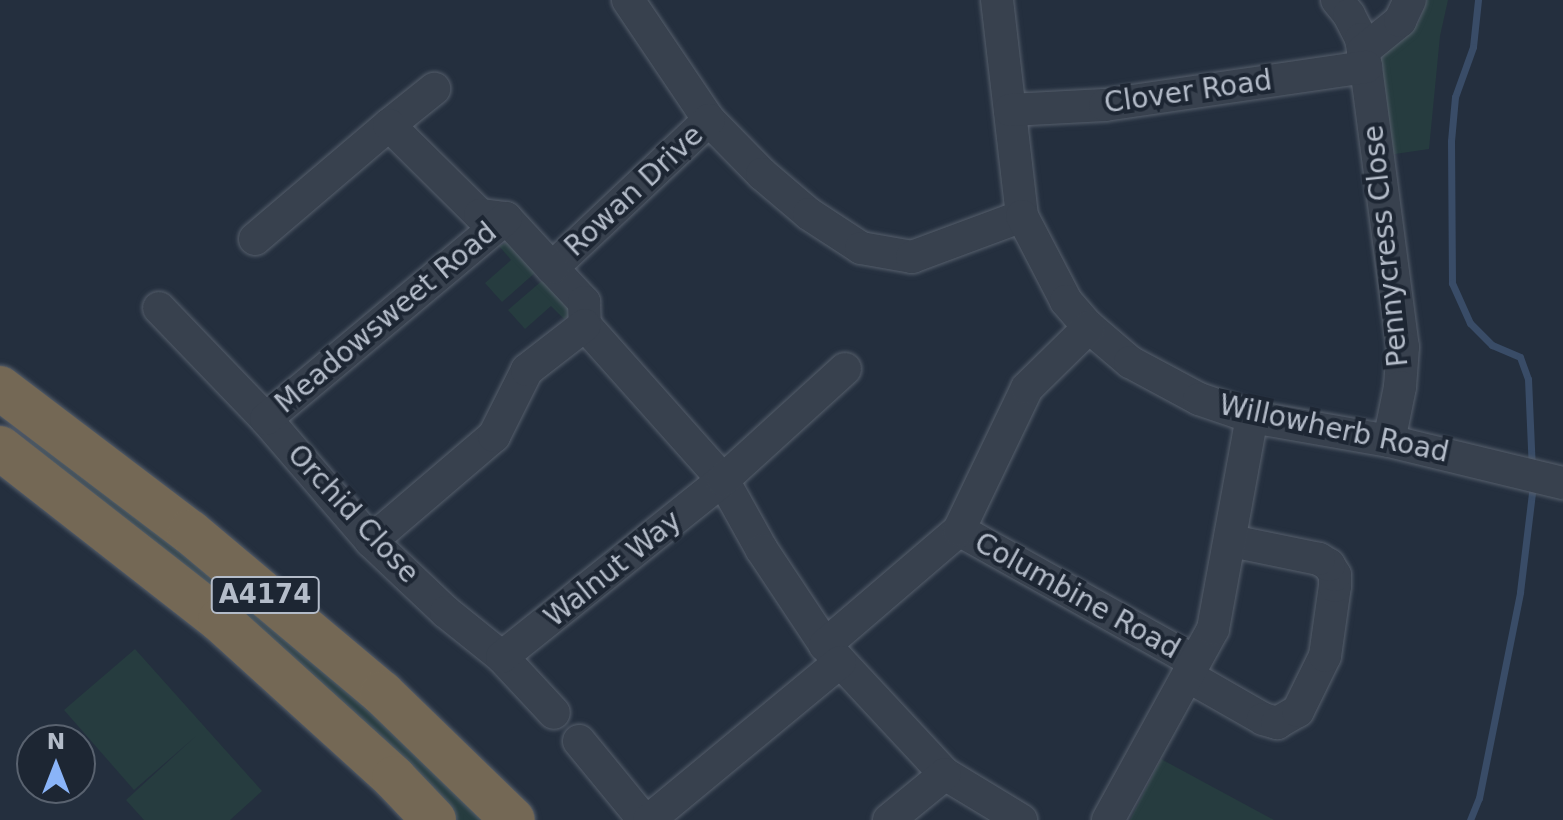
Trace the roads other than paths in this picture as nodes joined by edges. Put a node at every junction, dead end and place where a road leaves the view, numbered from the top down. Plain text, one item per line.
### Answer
1 (628, 0) edge
2 (997, 0) edge
3 (1337, 0) edge
4 (1410, 0) edge
5 (1365, 59) junction
6 (434, 89) dead end
7 (1010, 110) junction
8 (709, 120) junction
9 (389, 125) junction
10 (1022, 216) junction
11 (506, 218) junction
12 (255, 239) dead end
13 (552, 268) junction
14 (159, 308) dead end
15 (585, 325) junction
16 (1089, 327) junction
17 (845, 369) dead end
18 (0, 388) edge
19 (1252, 417) junction
20 (266, 419) junction
21 (1389, 441) junction
22 (0, 448) edge
23 (723, 480) junction
24 (1561, 483) edge
25 (959, 530) junction
26 (371, 541) junction
27 (1231, 541) junction
28 (832, 653) junction
29 (502, 657) junction
30 (1192, 669) junction
31 (554, 713) dead end
32 (579, 741) dead end
33 (945, 774) junction
34 (434, 820) edge
35 (513, 820) edge
36 (647, 820) edge
37 (889, 820) edge
38 (1021, 820) edge
39 (1108, 820) edge

1 - 8 street
2 - 7 street, Willowherb Road
3 - 5 street, Pennycress Close
4 - 5 street
5 - 7 street, Clover Road
5 - 21 street, Pennycress Close
6 - 9 street
7 - 10 street, Willowherb Road
8 - 10 street
8 - 13 street, Rowan Drive
9 - 11 street
9 - 12 street
10 - 16 street, Willowherb Road
11 - 13 street
11 - 20 street, Meadowsweet Road
13 - 15 street, Rowan Drive
14 - 20 street, Orchid Close
15 - 23 street, Rowan Drive
15 - 26 street
16 - 19 street, Willowherb Road
16 - 25 street
17 - 23 street
18 - 35 highway, A4174
19 - 21 street, Willowherb Road
19 - 27 street
20 - 26 street, Orchid Close
21 - 24 street, Willowherb Road
22 - 34 highway, A4174
23 - 28 street, Rowan Drive
23 - 29 street, Walnut Way
25 - 28 street
25 - 30 street, Columbine Road
26 - 29 street, Orchid Close
27 - 30 street
27 - 30 street, Columbine Road
28 - 33 street, Rowan Drive
28 - 36 street
29 - 31 street, Orchid Close
30 - 39 street
32 - 36 street
33 - 37 street
33 - 38 street, Rowan Drive

